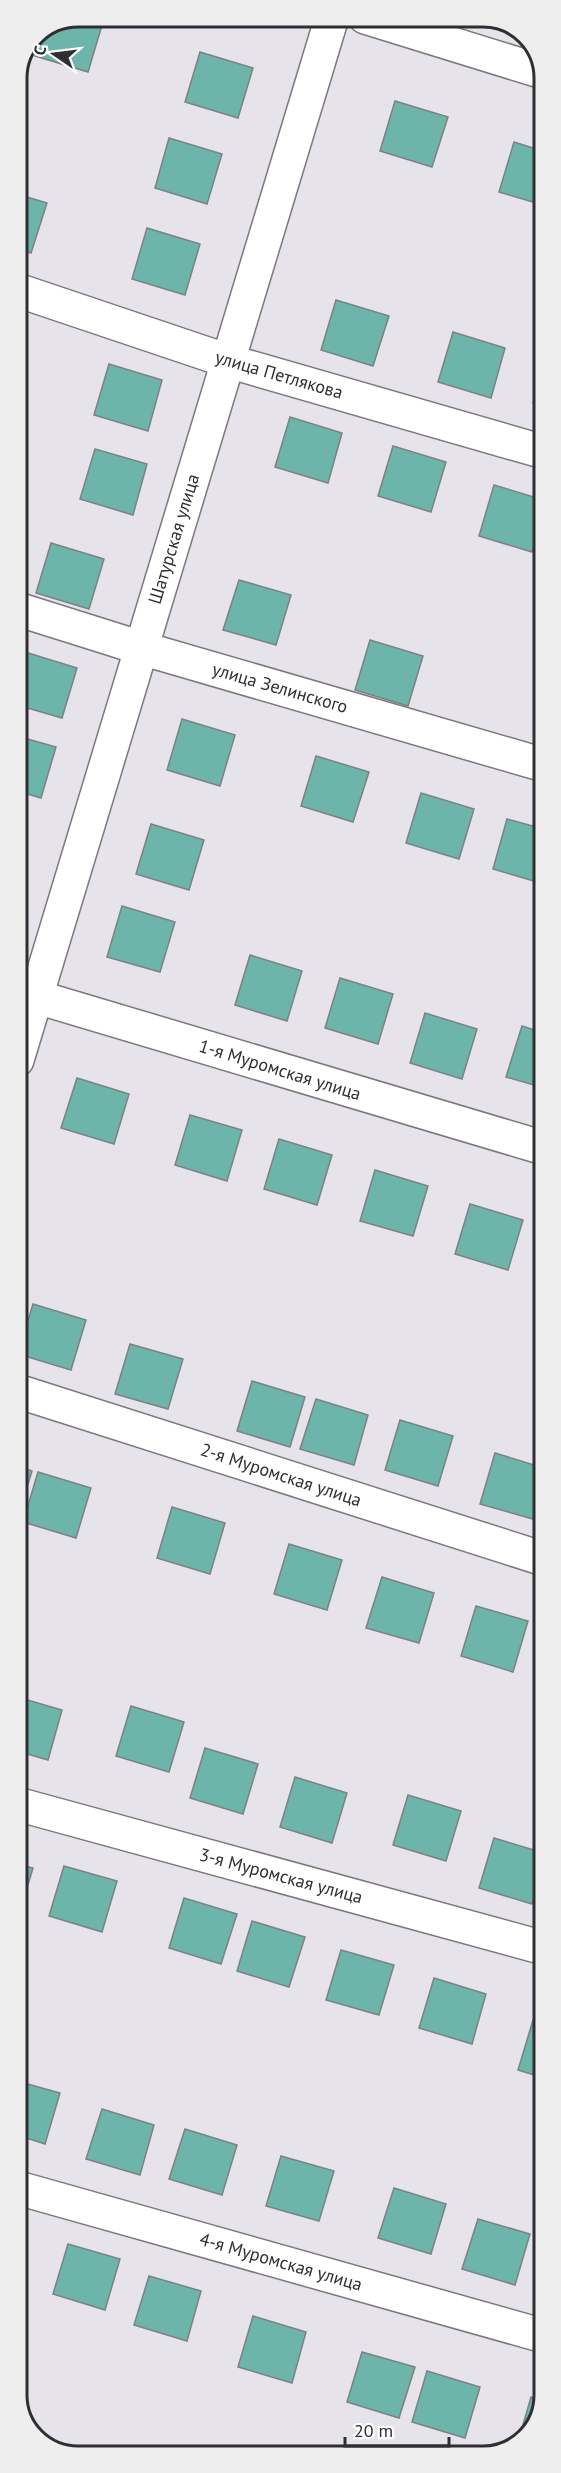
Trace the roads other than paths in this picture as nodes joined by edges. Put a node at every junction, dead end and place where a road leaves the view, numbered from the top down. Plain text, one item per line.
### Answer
1 (329, 27) edge
2 (397, 27) edge
3 (533, 69) edge
4 (27, 293) edge
5 (228, 361) junction
6 (534, 449) edge
7 (27, 612) edge
8 (141, 648) junction
9 (534, 762) edge
10 (27, 991) edge
11 (27, 994) edge
12 (534, 1145) edge
13 (27, 1393) edge
14 (534, 1556) edge
15 (27, 1807) edge
16 (534, 1945) edge
17 (27, 2191) edge
18 (534, 2333) edge

1 - 5 street, Шатурская улица
2 - 3 street
4 - 5 street, улица Петлякова
5 - 6 street, улица Петлякова
5 - 8 street, Шатурская улица
7 - 8 street, улица Зелинского
8 - 9 street, улица Зелинского
8 - 10 street, Шатурская улица
11 - 12 street, 1-я Муромская улица
13 - 14 street, 2-я Муромская улица
15 - 16 street, 3-я Муромская улица
17 - 18 street, 4-я Муромская улица

